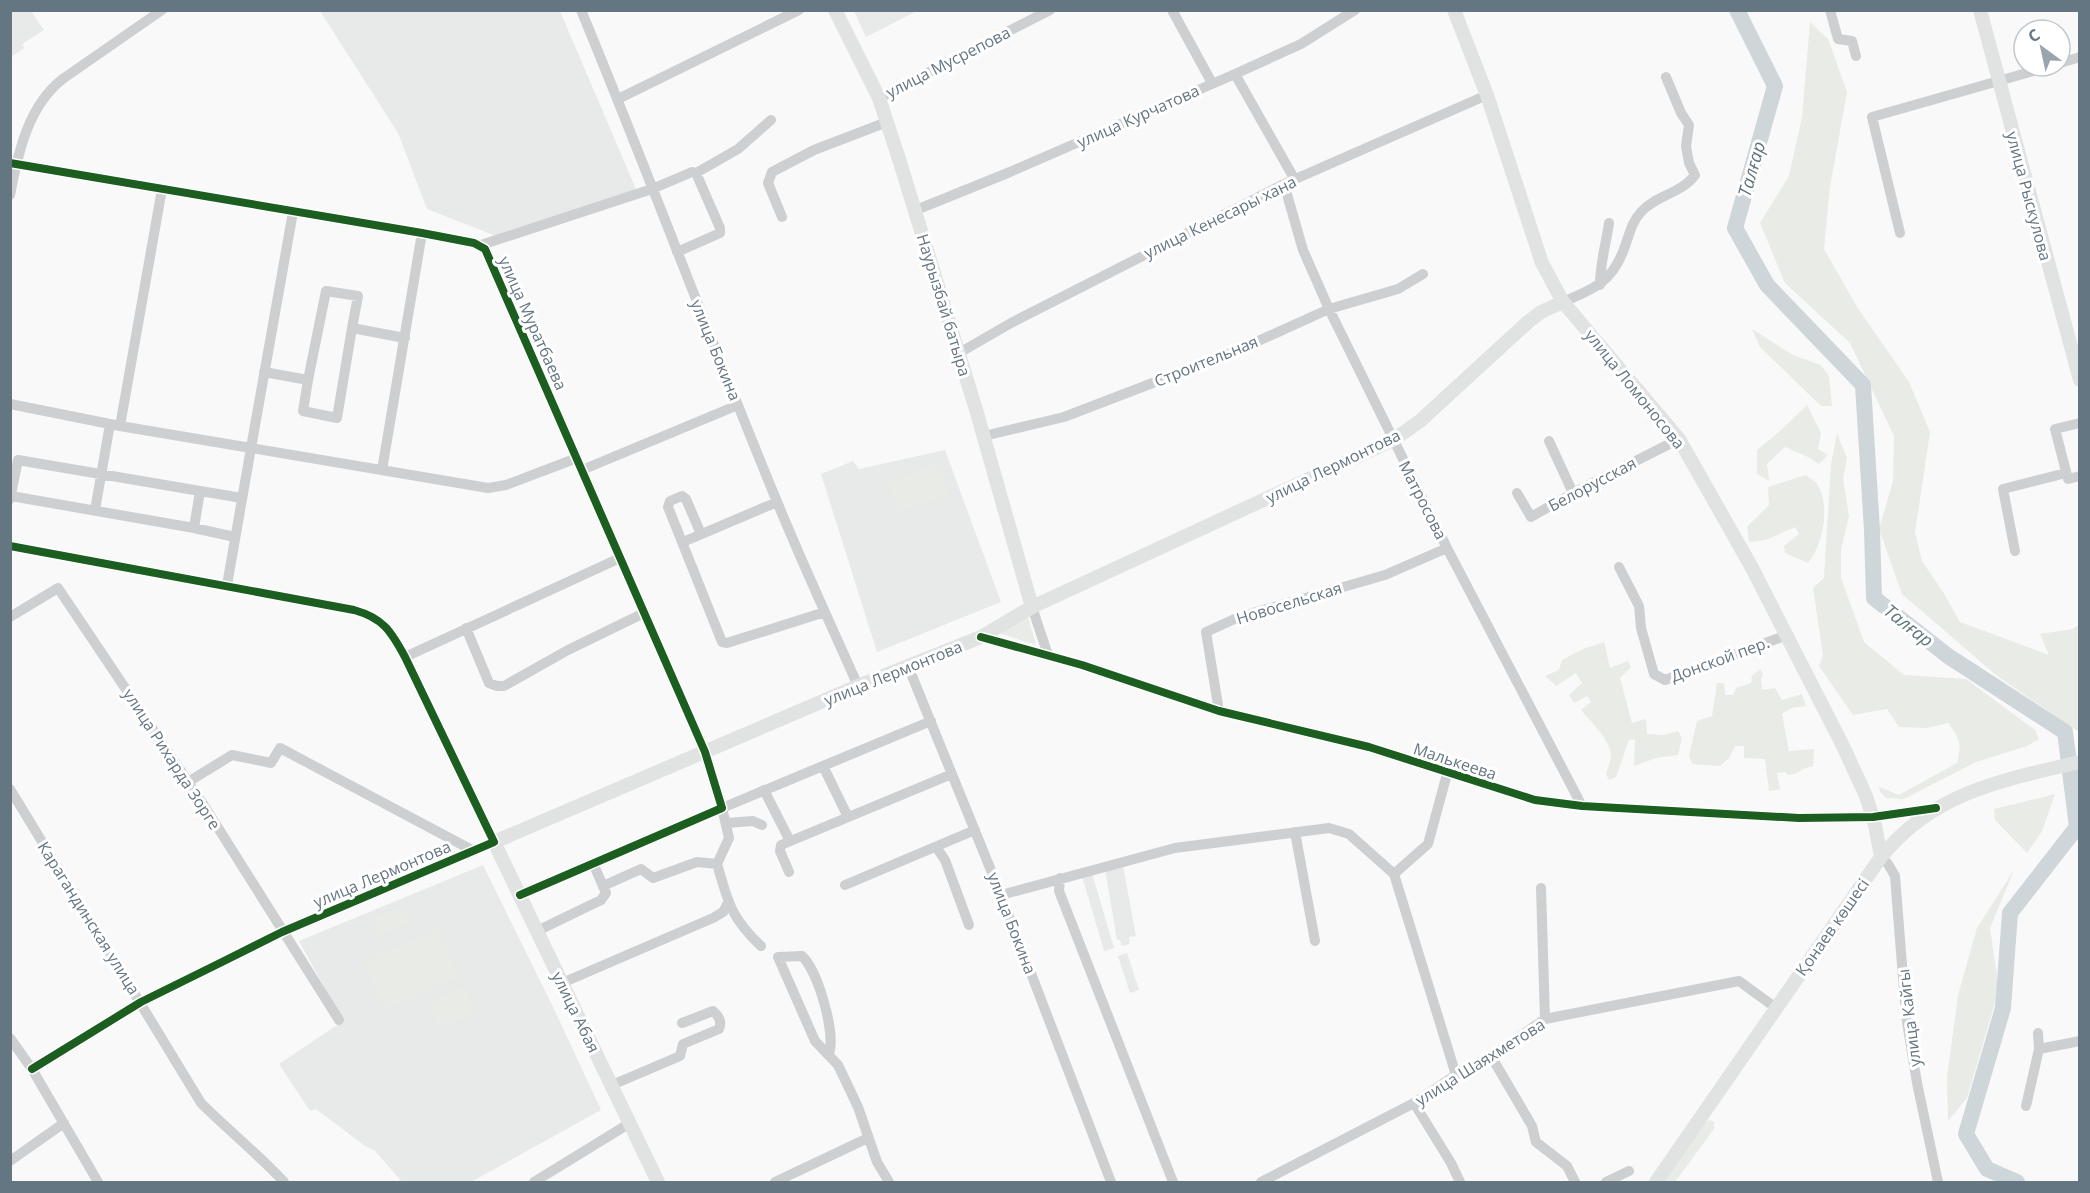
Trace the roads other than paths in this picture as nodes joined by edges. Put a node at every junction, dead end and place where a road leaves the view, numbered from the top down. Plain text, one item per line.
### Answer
1 (162, 10) edge
2 (581, 10) edge
3 (799, 10) edge
4 (835, 10) edge
5 (1050, 10) edge
6 (1172, 10) edge
7 (1355, 10) edge
8 (1454, 10) edge
9 (1830, 10) edge
10 (1980, 10) edge
11 (1856, 56) dead end
12 (1235, 74) junction
13 (1666, 77) dead end
14 (2012, 78) edge
15 (1999, 82) junction
16 (1212, 83) junction
17 (1487, 95) junction
18 (879, 98) junction
19 (618, 99) junction
20 (771, 120) dead end
21 (887, 122) junction
22 (13, 164) edge
23 (696, 173) junction
24 (1290, 182) junction
25 (162, 189) junction
26 (652, 189) junction
27 (10, 195) edge
28 (916, 210) junction
29 (293, 212) junction
30 (782, 217) dead end
31 (1609, 223) dead end
32 (422, 233) junction
33 (1900, 233) dead end
34 (481, 246) junction
35 (677, 252) junction
36 (1423, 274) dead end
37 (1600, 285) junction
38 (1563, 302) junction
39 (1329, 309) junction
40 (352, 328) junction
41 (405, 338) junction
42 (959, 353) junction
43 (264, 372) junction
44 (308, 380) junction
45 (2079, 380) edge
46 (10, 404) edge
47 (738, 405) junction
48 (2079, 423) edge
49 (115, 425) junction
50 (984, 436) junction
51 (1679, 439) junction
52 (1393, 440) junction
53 (1550, 441) dead end
54 (251, 448) junction
55 (577, 458) junction
56 (382, 470) junction
57 (582, 470) junction
58 (2066, 473) junction
59 (101, 474) junction
60 (2079, 476) edge
61 (200, 491) junction
62 (1517, 493) dead end
63 (1573, 493) junction
64 (11, 497) edge
65 (242, 498) junction
66 (777, 502) junction
67 (94, 510) junction
68 (194, 528) junction
69 (701, 534) junction
70 (235, 537) junction
71 (683, 542) junction
72 (10, 546) edge
73 (1447, 548) junction
74 (2015, 550) dead end
75 (620, 558) junction
76 (1619, 567) dead end
77 (227, 585) junction
78 (1032, 607) junction
79 (825, 612) junction
80 (644, 614) junction
81 (10, 617) edge
82 (466, 628) junction
83 (1787, 635) junction
84 (981, 637) junction
85 (1048, 655) junction
86 (405, 657) junction
87 (908, 666) junction
88 (858, 686) junction
89 (1219, 711) junction
90 (931, 721) junction
91 (705, 752) junction
92 (2079, 762) edge
93 (823, 766) junction
94 (952, 774) junction
95 (1447, 774) junction
96 (188, 782) junction
97 (10, 789) edge
98 (764, 790) junction
99 (1582, 806) junction
100 (722, 808) junction
101 (1936, 808) junction
102 (848, 817) junction
103 (1873, 817) junction
104 (726, 823) junction
105 (762, 825) dead end
106 (975, 830) junction
107 (1295, 832) junction
108 (790, 841) junction
109 (494, 842) junction
110 (936, 847) junction
111 (471, 850) junction
112 (1881, 857) junction
113 (593, 863) junction
114 (717, 864) junction
115 (789, 872) dead end
116 (1394, 874) junction
117 (1060, 878) junction
118 (845, 885) dead end
119 (603, 886) junction
120 (1540, 888) dead end
121 (519, 895) junction
122 (1001, 895) junction
123 (728, 903) junction
124 (969, 925) dead end
125 (537, 931) junction
126 (282, 933) junction
127 (1316, 941) dead end
128 (760, 946) dead end
129 (562, 983) junction
130 (141, 1002) junction
131 (1776, 1008) junction
132 (1545, 1019) junction
133 (339, 1020) dead end
134 (682, 1023) dead end
135 (2038, 1033) dead end
136 (10, 1038) edge
137 (2079, 1041) edge
138 (2039, 1049) junction
139 (829, 1054) junction
140 (1491, 1056) junction
141 (32, 1068) junction
142 (1456, 1075) junction
143 (612, 1085) junction
144 (1414, 1103) junction
145 (2026, 1106) dead end
146 (64, 1123) junction
147 (630, 1123) junction
148 (868, 1138) junction
149 (10, 1161) edge
150 (1629, 1171) dead end
151 (98, 1182) edge
152 (284, 1182) edge
153 (534, 1182) edge
154 (658, 1182) edge
155 (775, 1182) edge
156 (889, 1182) edge
157 (1111, 1182) edge
158 (1173, 1182) edge
159 (1261, 1182) edge
160 (1460, 1182) edge
161 (1575, 1182) edge
162 (1606, 1182) edge
163 (1656, 1182) edge
164 (1938, 1182) edge

1 - 22 street
2 - 19 street, улица Бокина
3 - 19 street
4 - 18 main road, Наурызбай батыра
5 - 18 street, улица Мусрепова
6 - 16 street
7 - 12 street, улица Курчатова
8 - 17 main road, улица Ломоносова
9 - 11 street
10 - 15 main road, улица Рыскулова
12 - 16 street, улица Курчатова
12 - 24 street, Матросова
13 - 37 street
14 - 15 street
15 - 33 street
15 - 45 main road, улица Рыскулова
16 - 28 street, улица Курчатова
17 - 24 street, улица Кенесары хана
17 - 38 main road, улица Ломоносова
18 - 21 main road, Наурызбай батыра
19 - 26 street, улица Бокина
20 - 23 street
21 - 28 main road, Наурызбай батыра
21 - 30 street
22 - 25 street, улица Муратбаева
22 - 27 street
23 - 26 street
23 - 35 street
24 - 39 street, Матросова
24 - 42 street, улица Кенесары хана
25 - 29 street, улица Муратбаева
25 - 49 street
26 - 34 street
26 - 35 street, улица Бокина
28 - 42 main road, Наурызбай батыра
29 - 32 street, улица Муратбаева
29 - 43 street
31 - 37 street
32 - 34 street, улица Муратбаева
32 - 41 street
34 - 55 street, улица Муратбаева
35 - 47 street, улица Бокина
36 - 39 street, Строительная
37 - 38 street
38 - 51 main road, улица Ломоносова
38 - 52 main road, улица Лермонтова
39 - 50 street, Строительная
39 - 52 street, Матросова
40 - 41 street
40 - 44 street
40 - 44 street
41 - 56 street
42 - 50 main road, Наурызбай батыра
43 - 44 street
43 - 54 street
46 - 49 street
47 - 57 street
47 - 66 street, улица Бокина
48 - 58 street
49 - 54 street
49 - 59 street
50 - 78 main road, Наурызбай батыра
51 - 63 street, Белорусская
51 - 83 main road, улица Ломоносова
52 - 73 street, Матросова
52 - 78 main road, улица Лермонтова
53 - 63 street
54 - 56 street
54 - 65 street
55 - 56 street
55 - 57 street, улица Муратбаева
57 - 75 street, улица Муратбаева
58 - 60 street
58 - 74 street
59 - 61 street
59 - 64 street
59 - 67 street
61 - 65 street
61 - 68 street
62 - 63 street, Белорусская
64 - 67 street
65 - 70 street
66 - 69 street
66 - 79 street, улица Бокина
67 - 68 street
68 - 70 street
69 - 71 street
69 - 71 street
70 - 77 street
71 - 79 street
72 - 77 street
73 - 89 street, Новосельская
73 - 99 street, Матросова
75 - 80 street, улица Муратбаева
75 - 82 street
76 - 83 street, Донской пер.
77 - 86 street
78 - 84 main road, улица Лермонтова
78 - 85 street
79 - 88 street, улица Бокина
80 - 82 street
80 - 91 street, улица Муратбаева
81 - 96 street, улица Рихарда Зорге
82 - 86 street
83 - 103 main road, улица Ломоносова
84 - 85 street, Малькеева
84 - 87 main road, улица Лермонтова
85 - 89 street, Малькеева
86 - 109 street
87 - 88 main road, улица Лермонтова
87 - 90 street, улица Бокина
88 - 91 main road, улица Лермонтова
89 - 95 street, Малькеева
90 - 93 street
90 - 94 street, улица Бокина
91 - 100 street, улица Муратбаева
91 - 109 main road, улица Лермонтова
92 - 101 main road, Қонаев көшесі
93 - 98 street
93 - 102 street
94 - 102 street
94 - 106 street, улица Бокина
95 - 99 street, Малькеева
95 - 116 street
96 - 111 street
96 - 126 street, улица Рихарда Зорге
97 - 130 street, Карагандинская улица
98 - 100 street
98 - 108 street
99 - 103 street, Малькеева
100 - 104 street, улица Муратбаева
100 - 113 street
101 - 103 street, Малькеева
101 - 112 main road, Қонаев көшесі
102 - 108 street
103 - 112 main road, улица Ломоносова
104 - 105 street
104 - 114 street, улица Муратбаева
106 - 110 street
106 - 122 street, улица Бокина
107 - 116 street
107 - 117 street
107 - 127 street
108 - 115 street
109 - 111 street, улица Лермонтова
109 - 121 main road, улица Абая
110 - 118 street
110 - 124 street
111 - 126 street, улица Лермонтова
112 - 131 main road, Қонаев көшесі
112 - 164 street, улица Кайгы
113 - 119 street
113 - 121 street
114 - 119 street
114 - 123 street
116 - 142 street
117 - 122 street
117 - 158 street
119 - 125 street
120 - 132 street
121 - 125 main road, улица Абая
122 - 157 street, улица Бокина
123 - 128 street
123 - 129 street
125 - 129 main road, улица Абая
126 - 130 street, улица Лермонтова
126 - 133 street, улица Рихарда Зорге
129 - 143 main road, улица Абая
130 - 141 street, улица Лермонтова
130 - 152 street, Карагандинская улица
131 - 132 street, улица Шаяхметова
131 - 163 main road, Қонаев көшесі
132 - 140 street, улица Шаяхметова
134 - 143 street
135 - 138 street
136 - 141 street
137 - 138 street
138 - 145 street
139 - 139 street
139 - 148 street
140 - 142 street, улица Шаяхметова
140 - 161 street
141 - 146 street
142 - 144 street, улица Шаяхметова
143 - 147 main road, улица Абая
144 - 159 street, улица Шаяхметова
144 - 160 street
146 - 149 street
146 - 151 street
147 - 153 street
147 - 154 main road, улица Абая
148 - 155 street
148 - 156 street
150 - 162 street

